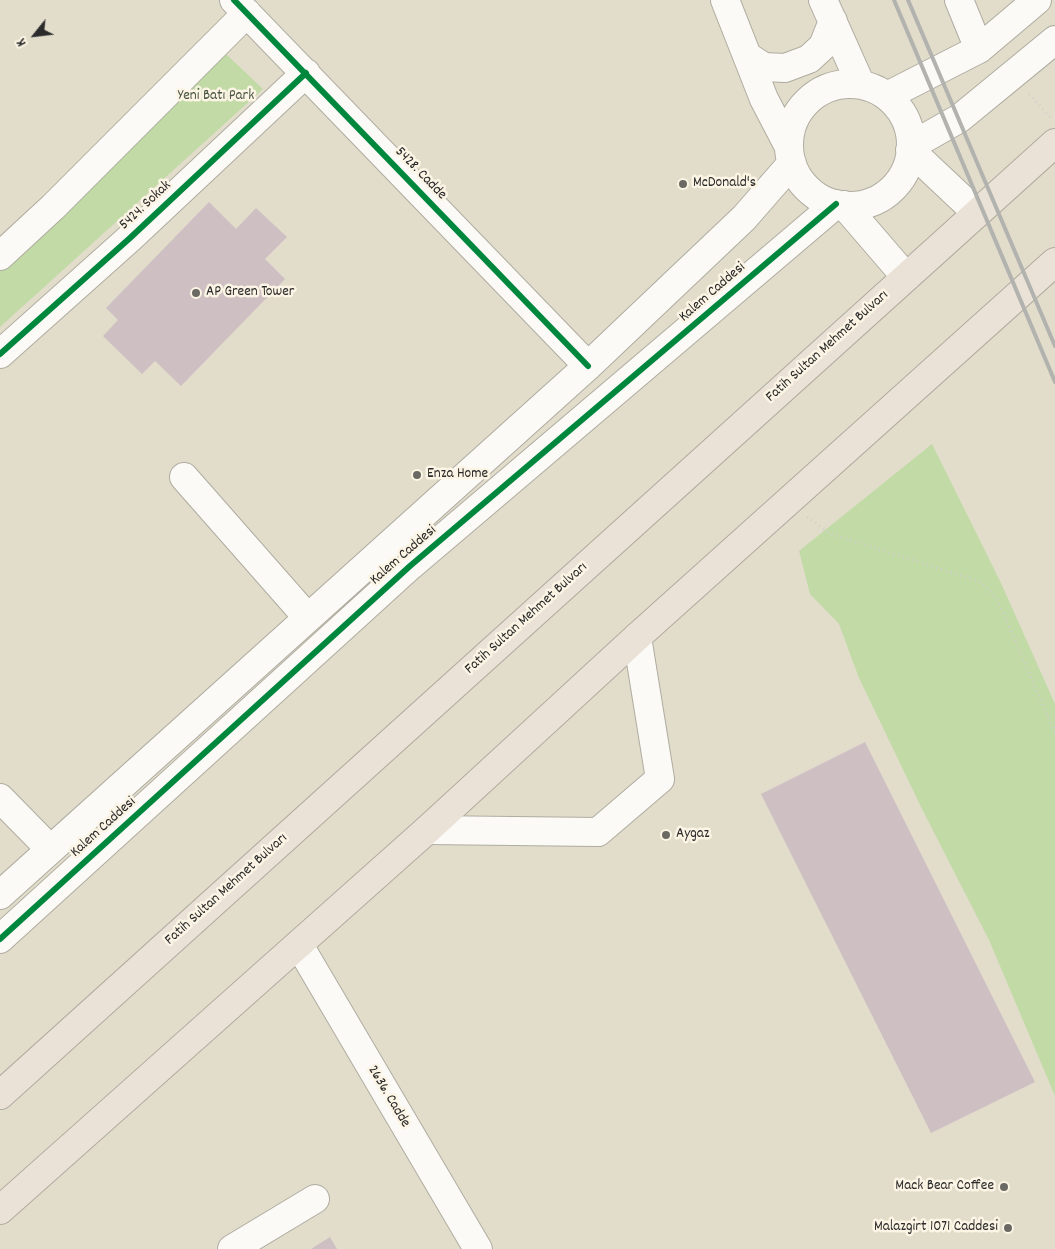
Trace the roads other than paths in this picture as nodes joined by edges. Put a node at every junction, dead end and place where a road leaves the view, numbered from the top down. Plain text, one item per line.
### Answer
1 (725, 0) edge
2 (959, 0) edge
3 (1036, 0) edge
4 (241, 7) edge
5 (828, 11) edge
6 (1055, 40) edge
7 (979, 49) junction
8 (747, 56) junction
9 (306, 73) junction
10 (861, 85) junction
11 (887, 96) junction
12 (1055, 143) edge
13 (911, 148) junction
14 (791, 155) junction
15 (840, 205) junction
16 (977, 213) junction
17 (0, 256) edge
18 (1055, 262) edge
19 (906, 277) junction
20 (0, 354) edge
21 (588, 366) junction
22 (184, 476) dead end
23 (308, 618) junction
24 (637, 637) junction
25 (0, 798) edge
26 (428, 830) junction
27 (50, 849) junction
28 (0, 895) edge
29 (0, 939) edge
30 (298, 945) junction
31 (0, 1095) edge
32 (315, 1199) dead end
33 (0, 1210) edge
34 (232, 1249) edge
35 (478, 1249) edge

1 - 8 street
2 - 7 street
3 - 7 street
4 - 9 street, 5428. Cadde
4 - 17 street
5 - 8 street
5 - 10 street
6 - 13 street
7 - 11 street
8 - 14 street
9 - 20 street, 5424. Sokak
9 - 21 street, 5428. Cadde
10 - 11 street
10 - 14 street
11 - 13 street
12 - 16 highway, Fatih Sultan Mehmet Bulvarı
13 - 15 street
13 - 16 street
14 - 15 street
14 - 21 street, Kalem Caddesi
15 - 19 street
15 - 29 street, Kalem Caddesi
16 - 19 highway, Fatih Sultan Mehmet Bulvarı
18 - 24 highway
19 - 31 highway, Fatih Sultan Mehmet Bulvarı
21 - 23 street, Kalem Caddesi
22 - 23 street
23 - 27 street, Kalem Caddesi
24 - 26 highway
24 - 26 street
25 - 27 street
26 - 30 highway
27 - 28 street, Kalem Caddesi
30 - 33 highway
30 - 35 street, 2636. Cadde
32 - 34 street

